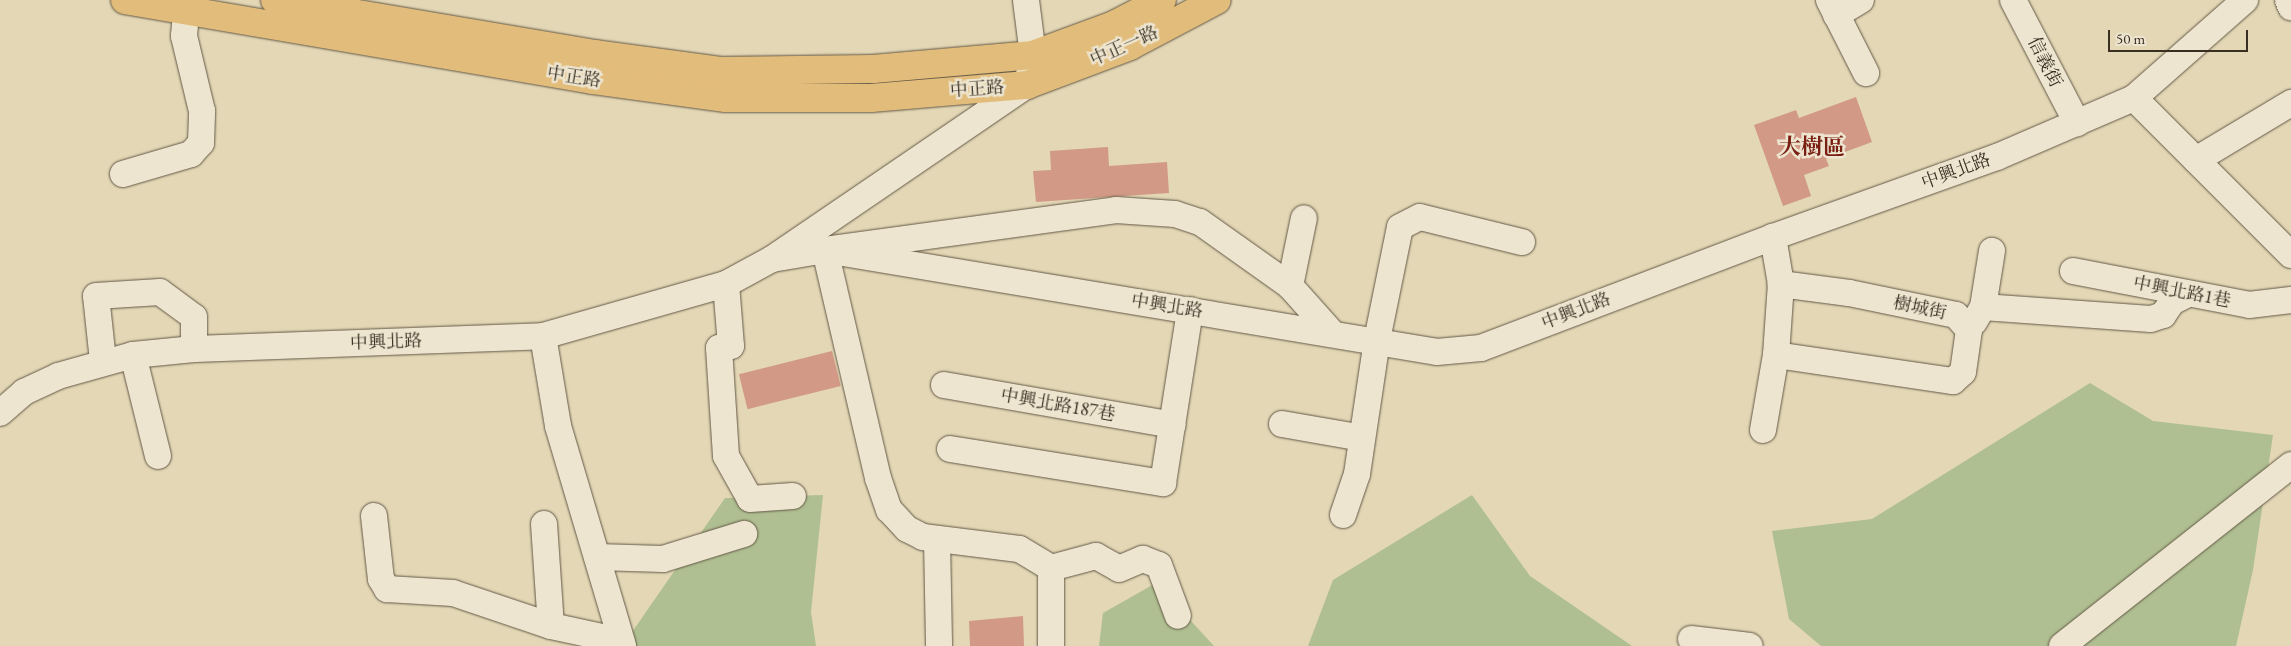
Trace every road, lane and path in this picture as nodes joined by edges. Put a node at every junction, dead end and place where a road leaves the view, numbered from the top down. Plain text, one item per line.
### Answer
1 (125, 0) edge
2 (275, 0) edge
3 (1026, 0) edge
4 (1162, 0) edge
5 (1217, 0) edge
6 (1861, 0) edge
7 (2014, 0) edge
8 (2288, 0) edge
9 (2230, 5) edge
10 (2291, 7) edge
11 (1832, 8) edge
12 (186, 10) junction
13 (1033, 55) junction
14 (1866, 73) dead end
15 (1027, 85) junction
16 (2134, 98) junction
17 (2291, 103) edge
18 (2077, 123) junction
19 (2196, 160) junction
20 (124, 174) dead end
21 (1304, 218) dead end
22 (1772, 237) junction
23 (1522, 242) dead end
24 (826, 250) junction
25 (1992, 251) dead end
26 (2291, 255) edge
27 (772, 259) junction
28 (2072, 271) dead end
29 (726, 284) junction
30 (1781, 284) junction
31 (1290, 286) junction
32 (2188, 294) junction
33 (2291, 300) edge
34 (1983, 307) junction
35 (1190, 310) junction
36 (1969, 330) junction
37 (1332, 333) junction
38 (543, 336) junction
39 (1377, 340) junction
40 (194, 349) junction
41 (133, 355) junction
42 (1776, 355) junction
43 (103, 361) junction
44 (944, 385) dead end
45 (0, 413) edge
46 (1282, 424) dead end
47 (1172, 425) junction
48 (1763, 430) dead end
49 (1362, 438) junction
50 (950, 449) dead end
51 (158, 456) dead end
52 (2291, 465) edge
53 (793, 496) dead end
54 (1344, 515) dead end
55 (374, 516) dead end
56 (544, 524) dead end
57 (744, 534) dead end
58 (937, 539) junction
59 (597, 557) junction
60 (1051, 568) junction
61 (1178, 616) dead end
62 (551, 626) junction
63 (1691, 640) dead end
64 (622, 644) edge
65 (939, 646) edge
66 (1051, 646) edge
67 (1750, 646) edge
68 (2062, 646) edge

1 - 12 main road, 中正路
2 - 13 main road, 中正路
3 - 13 street
4 - 13 main road, 中正一路
5 - 15 main road, 中正一路
6 - 11 street
7 - 18 street, 信義街
8 - 10 street
9 - 16 street, 中興北路
11 - 14 street
12 - 15 main road, 中正路
12 - 20 street
13 - 15 street
15 - 27 street, 中興北路
16 - 18 street, 中興北路
16 - 19 street
17 - 19 street
18 - 22 street, 中興北路
19 - 26 street
21 - 31 street
22 - 30 street
22 - 39 street, 中興北路
23 - 39 street
24 - 27 street, 中興北路
24 - 31 street
24 - 35 street, 中興北路
24 - 58 street
25 - 34 street
27 - 29 street, 中興北路
28 - 32 street, 中興北路1巷
29 - 38 street, 中興北路
29 - 53 street
30 - 36 street, 樹城街
30 - 42 street
31 - 37 street
32 - 33 street, 中興北路1巷
32 - 34 street
34 - 36 street
35 - 37 street, 中興北路
35 - 47 street
36 - 42 street, 樹城街
37 - 39 street, 中興北路
38 - 40 street, 中興北路
38 - 59 street
39 - 49 street
40 - 41 street, 中興北路
40 - 43 street
41 - 43 street, 中興北路
41 - 51 street
42 - 48 street
43 - 45 street, 中興北路
44 - 47 street, 中興北路187巷
46 - 49 street
47 - 50 street
49 - 54 street
52 - 68 street
55 - 62 street
56 - 62 street
57 - 59 street
58 - 60 street
58 - 65 street
59 - 64 street
60 - 61 street
60 - 66 street
62 - 64 street
63 - 67 street

